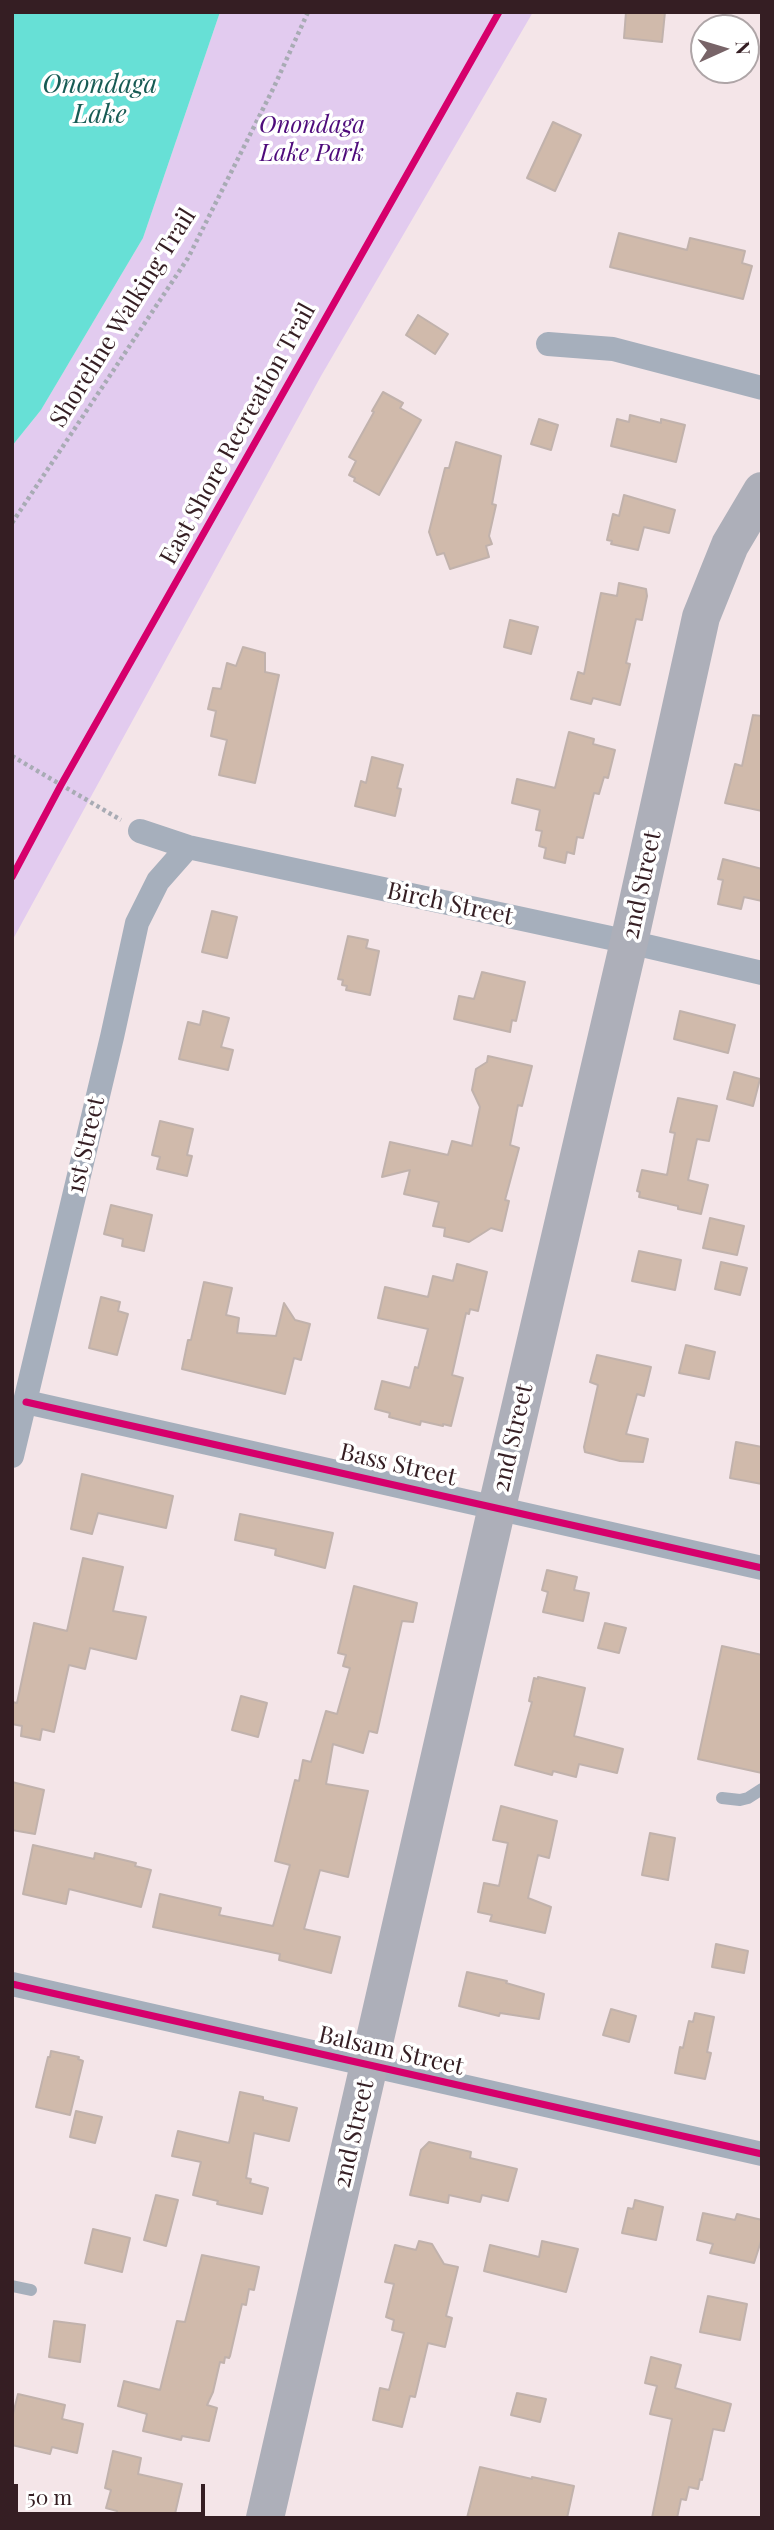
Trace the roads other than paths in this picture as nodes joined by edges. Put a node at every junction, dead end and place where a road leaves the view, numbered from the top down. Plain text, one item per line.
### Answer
1 (548, 344) dead end
2 (762, 388) edge
3 (762, 491) edge
4 (140, 831) road end
5 (188, 847) junction
6 (629, 942) junction
7 (762, 973) edge
8 (26, 1402) junction
9 (12, 1456) edge
10 (497, 1507) junction
11 (762, 1568) edge
12 (762, 1789) edge
13 (722, 1798) dead end
14 (12, 1984) edge
15 (370, 2066) junction
16 (762, 2154) edge
17 (12, 2286) edge
18 (31, 2290) dead end
19 (265, 2518) edge

1 - 2 street
3 - 6 main road, 2nd Street
4 - 5 street, Birch Street
5 - 6 street, Birch Street
5 - 8 street, 1st Street
6 - 7 street, Birch Street
6 - 10 main road, 2nd Street
8 - 9 street, 1st Street
8 - 10 street, Bass Street
10 - 11 street, Bass Street
10 - 15 main road, 2nd Street
12 - 13 lane
14 - 15 street, Balsam Street
15 - 16 street, Balsam Street
15 - 19 main road, 2nd Street
17 - 18 lane

